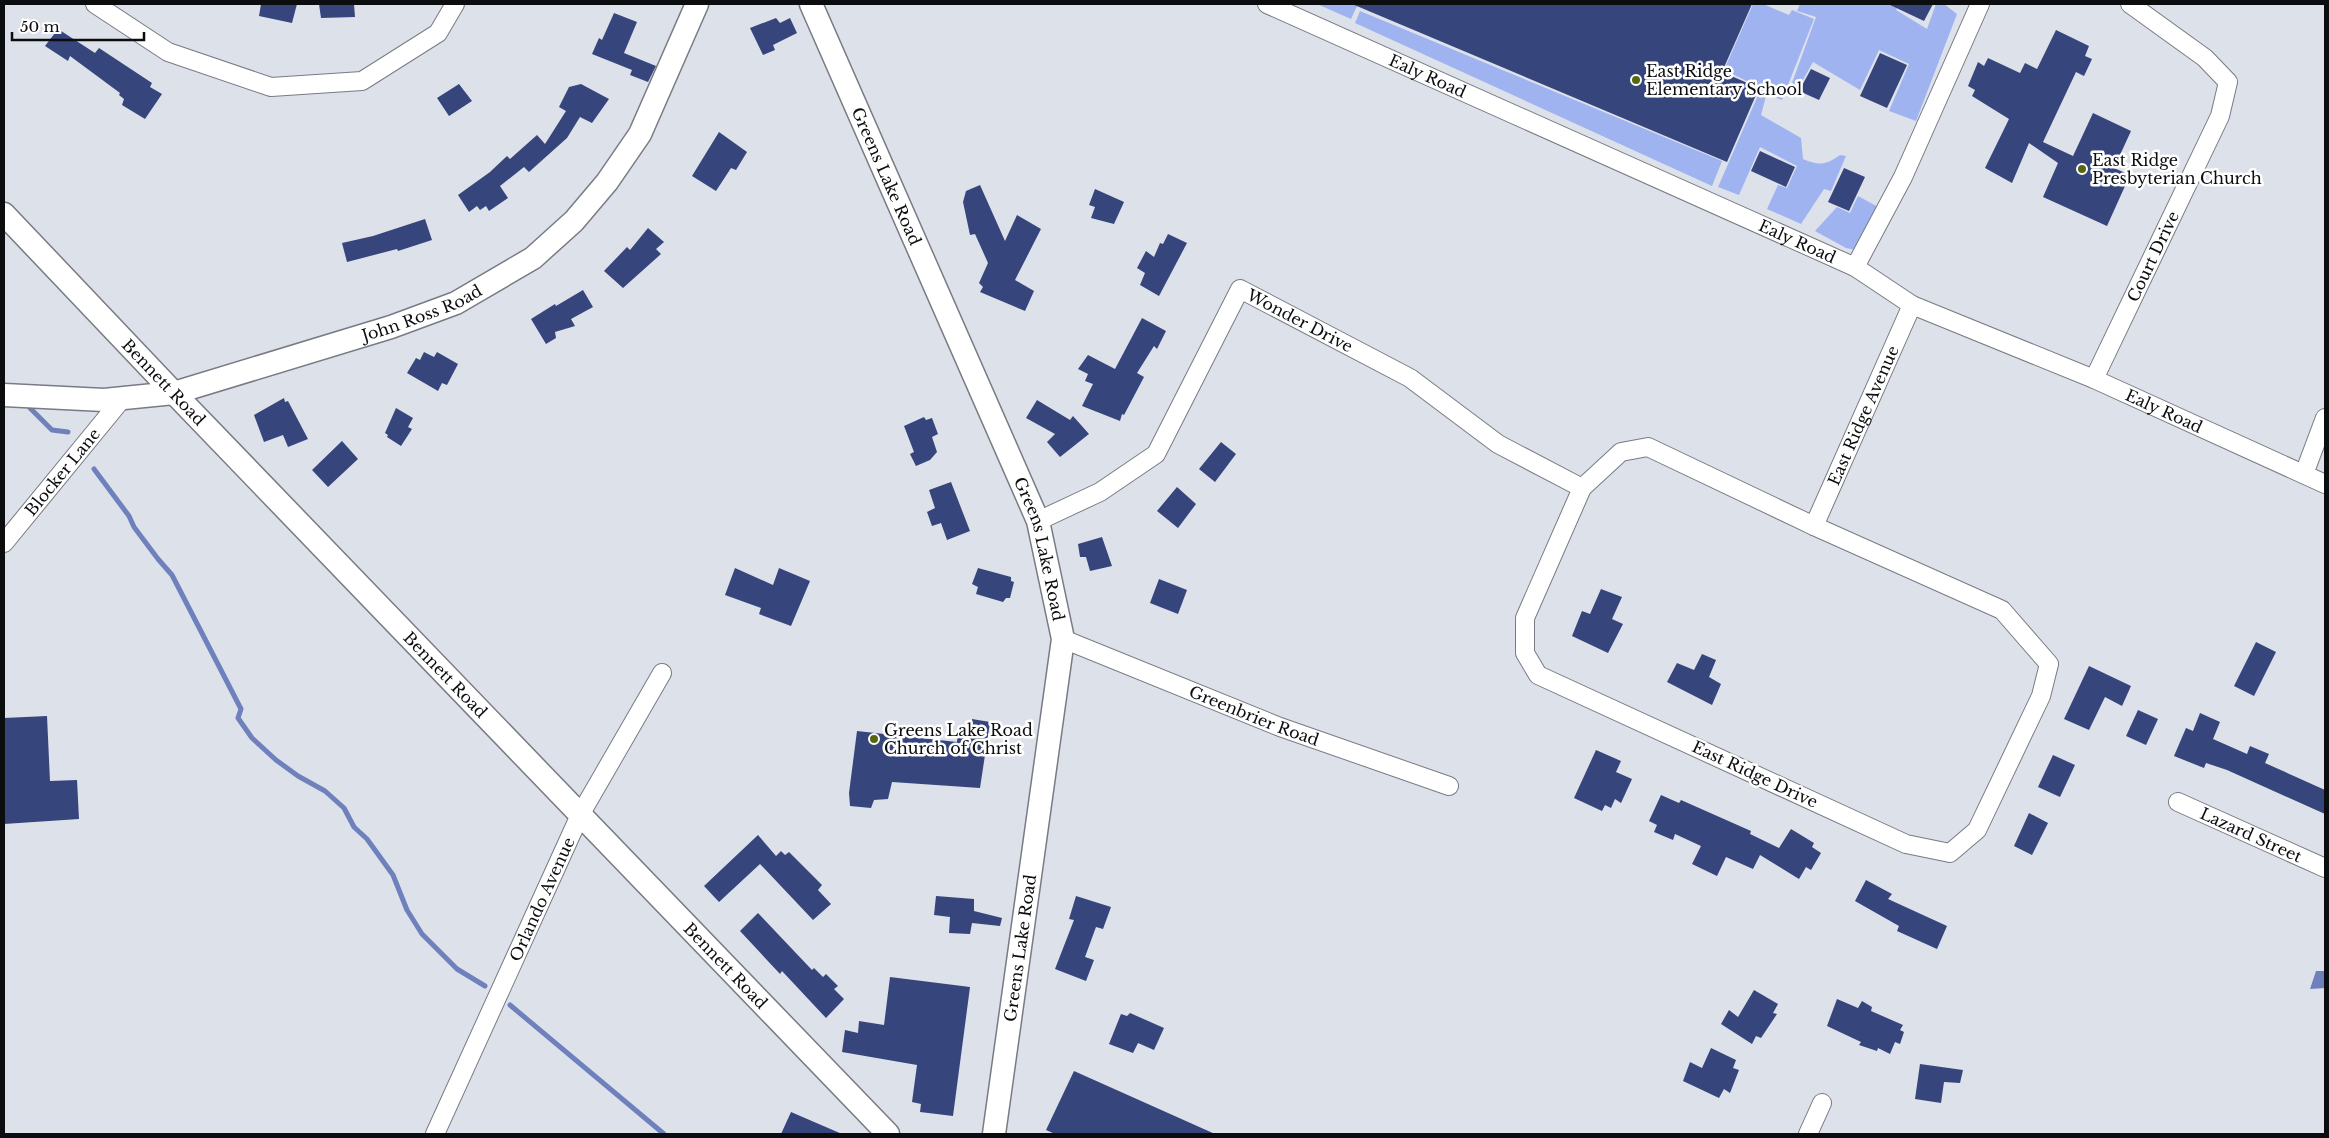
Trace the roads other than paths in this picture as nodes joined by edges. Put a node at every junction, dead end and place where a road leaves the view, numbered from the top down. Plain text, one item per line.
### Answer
1 (95, 4) edge
2 (454, 4) edge
3 (697, 4) edge
4 (811, 4) edge
5 (1267, 4) edge
6 (1980, 4) edge
7 (2130, 4) edge
8 (4, 214) edge
9 (1855, 267) junction
10 (1912, 304) junction
11 (2094, 379) junction
12 (174, 394) junction
13 (4, 395) edge
14 (122, 399) junction
15 (2325, 418) edge
16 (2304, 474) junction
17 (2325, 484) edge
18 (1582, 488) junction
19 (1038, 521) junction
20 (1814, 526) junction
21 (4, 543) edge
22 (1063, 639) junction
23 (662, 672) dead end
24 (1449, 786) dead end
25 (2178, 802) dead end
26 (580, 815) junction
27 (2325, 868) edge
28 (1822, 1103) dead end
29 (435, 1134) edge
30 (888, 1134) edge
31 (994, 1134) edge
32 (1808, 1134) edge

1 - 2 street
3 - 12 street, John Ross Road
4 - 19 street, Greens Lake Road
5 - 9 street, Ealy Road
6 - 9 street
7 - 11 street, Court Drive
8 - 12 street, Bennett Road
9 - 10 street, Ealy Road
10 - 11 street, Ealy Road
10 - 20 street, East Ridge Avenue
11 - 16 street, Ealy Road
12 - 14 street, John Ross Road
12 - 26 street, Bennett Road
13 - 14 street, John Ross Road
14 - 21 street, Blocker Lane
15 - 16 street
16 - 17 street, Ealy Road
18 - 19 street, Wonder Drive
18 - 20 street, East Ridge Drive
18 - 20 street, East Ridge Drive
19 - 22 street, Greens Lake Road
22 - 24 street, Greenbrier Road
22 - 31 street, Greens Lake Road
23 - 26 street, Orlando Avenue
25 - 27 street, Lazard Street
26 - 29 street, Orlando Avenue
26 - 30 street, Bennett Road
28 - 32 street

